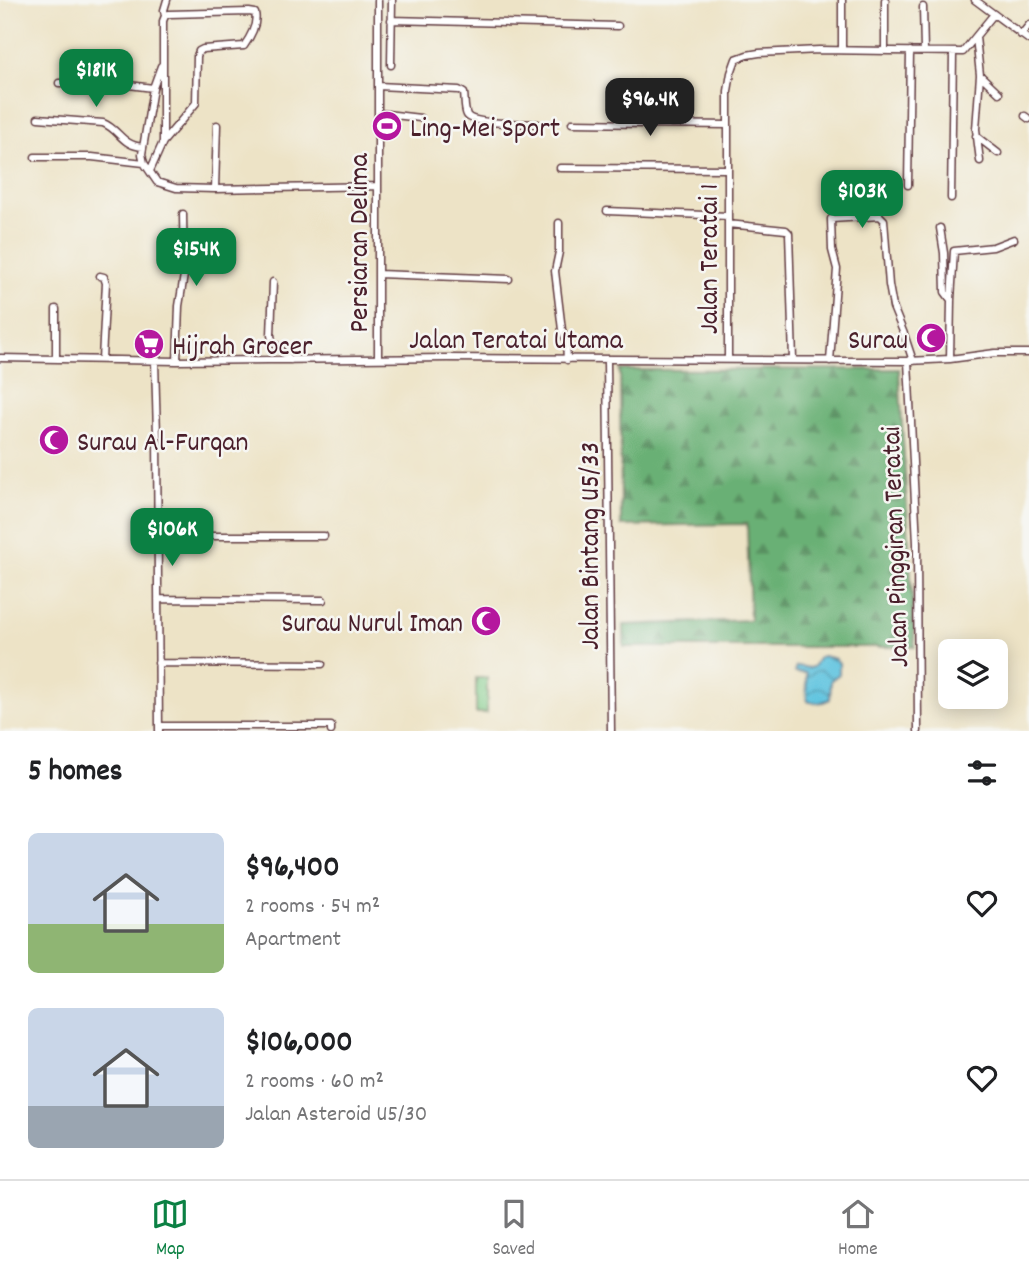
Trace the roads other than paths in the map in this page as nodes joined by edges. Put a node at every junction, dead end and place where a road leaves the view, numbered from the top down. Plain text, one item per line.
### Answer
1 (167, 0) edge
2 (378, 0) edge
3 (392, 0) edge
4 (842, 0) edge
5 (885, 0) edge
6 (975, 0) edge
7 (923, 7) dead end
8 (994, 14) junction
9 (165, 16) junction
10 (391, 20) junction
11 (1029, 25) edge
12 (618, 26) dead end
13 (1021, 35) junction
14 (976, 37) junction
15 (1029, 40) edge
16 (842, 50) junction
17 (885, 50) junction
18 (910, 51) junction
19 (924, 51) junction
20 (953, 53) junction
21 (163, 60) junction
22 (391, 65) dead end
23 (980, 75) junction
24 (59, 83) dead end
25 (378, 86) junction
26 (153, 88) junction
27 (999, 93) dead end
28 (378, 113) junction
29 (38, 118) dead end
30 (420, 118) dead end
31 (572, 123) dead end
32 (538, 124) dead end
33 (217, 125) dead end
34 (728, 125) junction
35 (976, 136) junction
36 (163, 142) junction
37 (143, 148) junction
38 (999, 153) dead end
39 (35, 157) dead end
40 (980, 161) dead end
41 (144, 163) junction
42 (560, 167) dead end
43 (728, 169) junction
44 (150, 172) junction
45 (908, 184) dead end
46 (378, 186) junction
47 (215, 189) junction
48 (951, 198) dead end
49 (607, 211) dead end
50 (183, 214) dead end
51 (728, 220) junction
52 (559, 223) dead end
53 (940, 228) dead end
54 (1014, 239) dead end
55 (378, 274) junction
56 (100, 276) dead end
57 (509, 279) dead end
58 (273, 282) dead end
59 (951, 300) junction
60 (56, 309) dead end
61 (1029, 353) edge
62 (1, 358) edge
63 (56, 358) junction
64 (102, 359) junction
65 (378, 359) junction
66 (729, 359) junction
67 (950, 359) junction
68 (291, 360) junction
69 (567, 360) junction
70 (607, 360) junction
71 (793, 360) junction
72 (830, 360) junction
73 (155, 361) junction
74 (177, 361) junction
75 (910, 361) junction
76 (158, 536) junction
77 (324, 536) dead end
78 (158, 599) junction
79 (323, 600) dead end
80 (158, 663) junction
81 (322, 664) dead end
82 (331, 728) edge
83 (159, 729) edge
84 (611, 731) edge
85 (918, 731) edge

1 - 9 street
2 - 25 street, Persiaran Delima
3 - 10 street
4 - 16 street
5 - 17 street
6 - 8 street
7 - 19 street
8 - 13 street
8 - 14 street
9 - 21 street
9 - 36 street
10 - 12 street
10 - 22 street
11 - 13 street
13 - 15 street
14 - 20 street
14 - 23 street
16 - 17 street, Jalan Teratai 1
16 - 34 street, Jalan Teratai 1
17 - 18 street, Jalan Teratai 1
18 - 19 street, Jalan Teratai 1
18 - 45 street
19 - 20 street, Jalan Teratai 1
20 - 48 street
21 - 26 street
21 - 36 street
23 - 27 street
23 - 35 street
24 - 26 street
25 - 28 street, Persiaran Delima
25 - 32 street
26 - 37 street
28 - 30 street
28 - 46 street, Persiaran Delima
29 - 37 street
31 - 34 street
33 - 47 street
34 - 43 street, Jalan Teratai 1
35 - 38 street
35 - 40 street
36 - 44 street
37 - 41 street
39 - 41 street
41 - 44 street
42 - 43 street
43 - 51 street, Jalan Teratai 1
44 - 47 street
46 - 47 street
46 - 55 street, Persiaran Delima
49 - 51 street
50 - 74 street
51 - 66 street, Jalan Teratai 1
51 - 71 street
52 - 69 street
53 - 59 street
54 - 59 street
55 - 57 street
55 - 65 street, Persiaran Delima
56 - 64 street
58 - 68 street
59 - 67 street
60 - 63 street
61 - 67 street, Jalan Teratai Utama
62 - 63 street, Jalan Teratai Utama
63 - 64 street, Jalan Teratai Utama
64 - 73 street, Jalan Teratai Utama
65 - 68 street, Jalan Teratai Utama
65 - 69 street, Jalan Teratai Utama
66 - 70 street, Jalan Teratai Utama
66 - 71 street, Jalan Teratai Utama
67 - 75 street, Jalan Teratai Utama
68 - 74 street, Jalan Teratai Utama
69 - 70 street, Jalan Teratai Utama
70 - 84 street, Jalan Bintang U5/33
71 - 72 street, Jalan Teratai Utama
72 - 75 street, Jalan Teratai Utama
72 - 75 street, Jalan Pinggiran Teratai
73 - 74 street, Jalan Teratai Utama
73 - 76 street
75 - 85 street, Jalan Pinggiran Teratai
76 - 77 street
76 - 78 street
78 - 79 street
78 - 80 street
80 - 81 street
80 - 83 street
82 - 83 street

